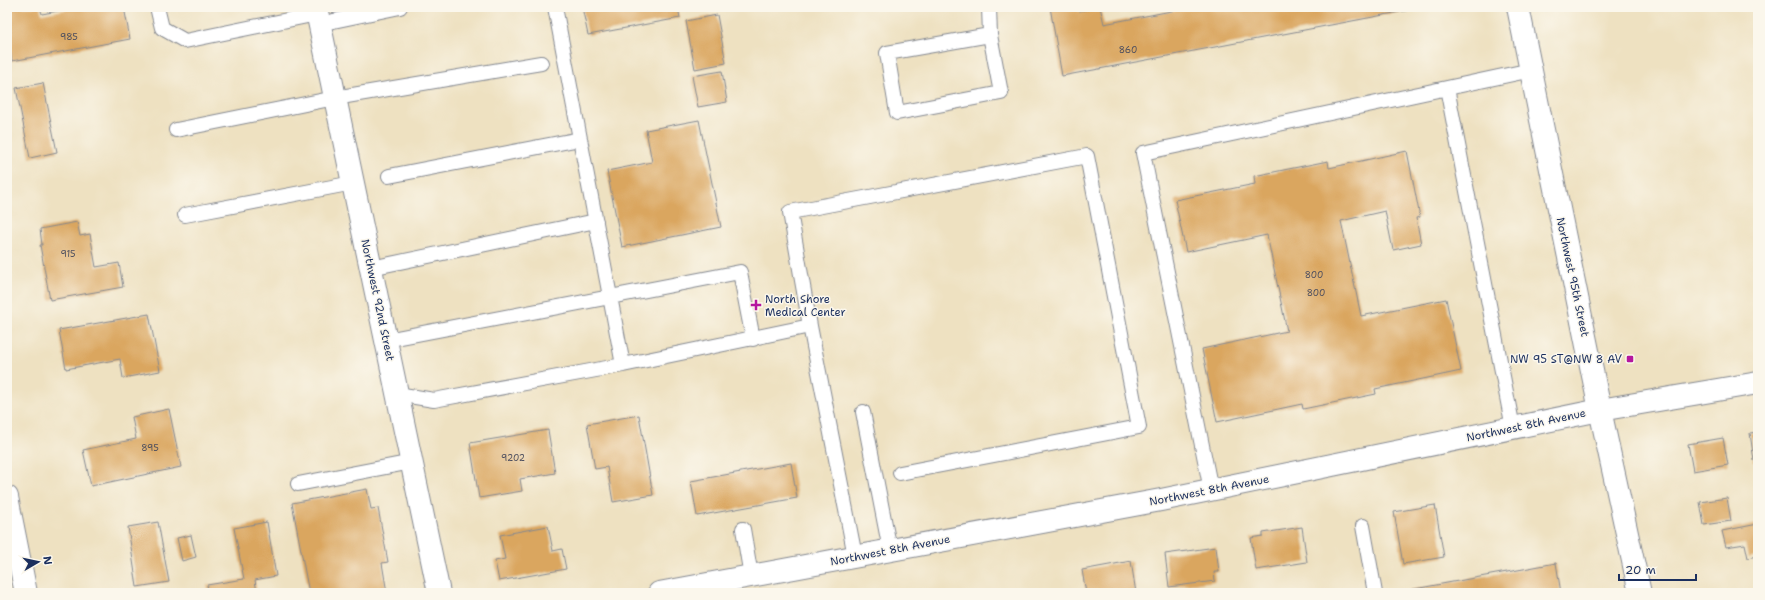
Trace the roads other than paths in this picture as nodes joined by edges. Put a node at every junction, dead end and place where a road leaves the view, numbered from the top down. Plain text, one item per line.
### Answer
1 (157, 7) edge
2 (400, 7) edge
3 (555, 7) edge
4 (989, 7) edge
5 (1518, 7) edge
6 (318, 15) edge
7 (990, 35) junction
8 (541, 63) dead end
9 (1531, 70) junction
10 (1447, 88) junction
11 (335, 98) junction
12 (176, 130) dead end
13 (580, 139) junction
14 (389, 176) dead end
15 (353, 183) junction
16 (185, 216) dead end
17 (596, 221) junction
18 (371, 268) junction
19 (610, 298) junction
20 (810, 326) junction
21 (753, 339) junction
22 (386, 340) junction
23 (623, 365) junction
24 (1758, 383) edge
25 (397, 394) junction
26 (1600, 410) junction
27 (863, 412) dead end
28 (1513, 428) junction
29 (412, 462) junction
30 (900, 473) dead end
31 (298, 484) dead end
32 (1211, 490) junction
33 (7, 497) edge
34 (1363, 526) dead end
35 (743, 529) dead end
36 (890, 550) junction
37 (855, 556) junction
38 (751, 576) junction
39 (26, 593) edge
40 (439, 593) edge
41 (660, 593) edge
42 (1375, 593) edge
43 (1640, 593) edge

1 - 6 lane
2 - 6 lane
3 - 13 lane
4 - 7 lane
5 - 9 street, Northwest 95th Street
6 - 11 street, Northwest 92nd Street
7 - 7 lane
8 - 11 lane
9 - 10 lane
9 - 26 street, Northwest 95th Street
10 - 28 lane
10 - 32 lane
11 - 12 lane
11 - 15 street, Northwest 92nd Street
13 - 14 lane
13 - 17 lane
15 - 16 lane
15 - 18 street, Northwest 92nd Street
17 - 18 lane
17 - 19 lane
18 - 22 street, Northwest 92nd Street
19 - 21 lane
19 - 22 lane
19 - 23 lane
20 - 21 lane
20 - 30 lane
20 - 37 lane
21 - 23 lane
22 - 25 street, Northwest 92nd Street
23 - 25 lane
24 - 26 street, Northwest 8th Avenue
25 - 29 street, Northwest 92nd Street
26 - 28 street, Northwest 8th Avenue
26 - 43 street, Northwest 95th Street
27 - 36 lane
28 - 32 street, Northwest 8th Avenue
29 - 31 lane
29 - 40 street, Northwest 92nd Street
32 - 36 street, Northwest 8th Avenue
33 - 39 street
34 - 42 lane
35 - 38 lane
36 - 37 street, Northwest 8th Avenue
37 - 38 street, Northwest 8th Avenue
38 - 41 street, Northwest 8th Avenue

